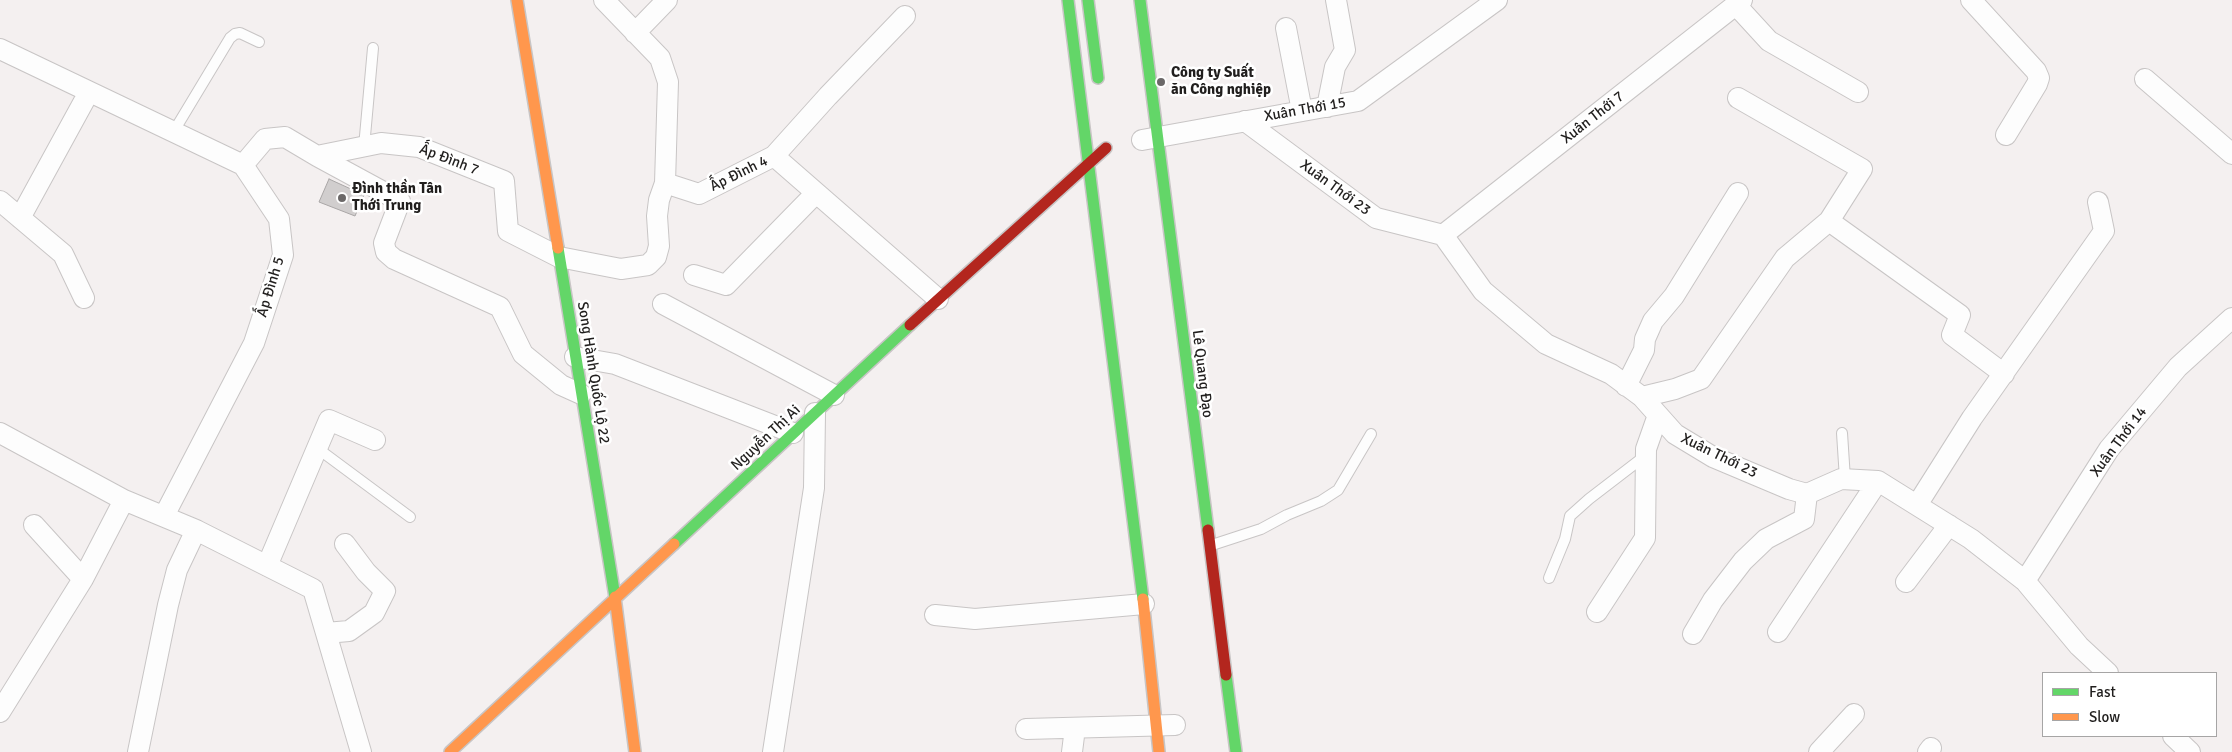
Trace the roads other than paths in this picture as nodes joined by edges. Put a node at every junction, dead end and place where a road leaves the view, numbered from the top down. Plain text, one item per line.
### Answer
1 (517, 0) edge
2 (604, 0) edge
3 (667, 0) edge
4 (1068, 0) edge
5 (1088, 0) edge
6 (1140, 0) edge
7 (1336, 0) edge
8 (1498, 0) edge
9 (1973, 1) edge
10 (1739, 2) edge
11 (905, 16) dead end
12 (1286, 28) dead end
13 (635, 33) junction
14 (258, 42) dead end
15 (372, 48) dead end
16 (0, 49) edge
17 (2145, 80) dead end
18 (1099, 89) dead end
19 (88, 92) junction
20 (1858, 92) dead end
21 (1738, 98) dead end
22 (1327, 107) junction
23 (1302, 111) junction
24 (1244, 121) junction
25 (174, 131) junction
26 (2006, 135) dead end
27 (1146, 139) junction
28 (364, 147) junction
29 (1106, 148) dead end
30 (2232, 154) edge
31 (317, 156) junction
32 (774, 156) junction
33 (1090, 162) junction
34 (244, 165) junction
35 (665, 183) junction
36 (816, 193) junction
37 (1738, 193) dead end
38 (0, 201) edge
39 (2098, 202) dead end
40 (20, 218) junction
41 (1829, 221) junction
42 (1443, 235) junction
43 (559, 257) junction
44 (694, 275) dead end
45 (84, 298) dead end
46 (938, 298) junction
47 (663, 304) dead end
48 (2232, 318) edge
49 (576, 357) junction
50 (2004, 374) junction
51 (1634, 391) junction
52 (581, 394) junction
53 (834, 396) junction
54 (814, 413) junction
55 (1658, 415) junction
56 (0, 433) edge
57 (793, 433) junction
58 (1842, 433) dead end
59 (1371, 434) dead end
60 (375, 440) dead end
61 (317, 448) junction
62 (1646, 456) junction
63 (1845, 479) junction
64 (1878, 481) junction
65 (1807, 494) junction
66 (124, 500) junction
67 (1917, 505) junction
68 (164, 516) junction
69 (410, 517) dead end
70 (34, 525) dead end
71 (1949, 525) junction
72 (196, 530) junction
73 (345, 544) dead end
74 (1208, 546) junction
75 (267, 566) junction
76 (1549, 578) dead end
77 (83, 579) junction
78 (2025, 581) junction
79 (1906, 582) dead end
80 (615, 600) junction
81 (1144, 604) junction
82 (1597, 612) dead end
83 (935, 615) dead end
84 (1778, 632) dead end
85 (326, 633) junction
86 (1694, 634) dead end
87 (2107, 672) edge
88 (0, 712) edge
89 (1854, 714) dead end
90 (1170, 725) junction
91 (1075, 728) junction
92 (1026, 729) dead end
93 (2174, 737) edge
94 (138, 752) edge
95 (361, 752) edge
96 (450, 752) edge
97 (635, 752) edge
98 (774, 752) edge
99 (1072, 752) edge
100 (1159, 752) edge
101 (1236, 752) edge
102 (1819, 752) edge
103 (2190, 752) edge

1 - 43 main road, Song Hành Quốc Lộ 22
2 - 13 street
3 - 13 street
4 - 33 main road
5 - 18 main road
6 - 27 main road, Lê Quang Đạo
7 - 22 street
8 - 22 street, Xuân Thới 15
9 - 26 street
10 - 20 street
10 - 42 street, Xuân Thới 7
11 - 32 street
12 - 23 street
13 - 35 street
14 - 25 lane
15 - 28 lane
16 - 19 street
17 - 30 street
19 - 25 street
19 - 40 street
21 - 41 street
22 - 23 street, Xuân Thới 15
23 - 24 street, Xuân Thới 15
24 - 27 street, Xuân Thới 15
24 - 42 street, Xuân Thới 23
25 - 34 street
27 - 74 main road, Lê Quang Đạo
28 - 31 street, Ấp Đình 7
28 - 43 street, Ấp Đình 7
29 - 33 main road, Nguyễn Thị Ai
31 - 34 street
31 - 52 street
32 - 35 street, Ấp Đình 4
32 - 36 street, Ấp Đình 4
33 - 46 main road, Nguyễn Thị Ai
33 - 81 main road
34 - 68 street, Ấp Đình 5
35 - 43 street
36 - 44 street
36 - 46 street, Ấp Đình 4
37 - 51 street
38 - 40 street
39 - 50 street
40 - 45 street
41 - 50 street
41 - 51 street
42 - 51 street, Xuân Thới 23
43 - 49 main road, Song Hành Quốc Lộ 22
46 - 53 main road, Nguyễn Thị Ai
47 - 53 street
48 - 78 street, Xuân Thới 14
49 - 52 main road, Song Hành Quốc Lộ 22
49 - 57 street
50 - 67 street
51 - 55 street, Xuân Thới 23
52 - 80 main road, Song Hành Quốc Lộ 22
53 - 54 main road, Nguyễn Thị Ai
54 - 57 main road, Nguyễn Thị Ai
54 - 98 street
55 - 62 street
55 - 65 street, Xuân Thới 23
56 - 66 street
57 - 80 main road, Nguyễn Thị Ai
58 - 63 lane
59 - 74 lane
60 - 61 street
61 - 69 lane
61 - 75 street
62 - 76 lane
62 - 82 street
63 - 64 street
63 - 65 street
64 - 67 street
64 - 84 street
65 - 86 street
66 - 68 street
66 - 77 street
67 - 71 street
68 - 72 street
70 - 77 street
71 - 78 street
71 - 79 street
72 - 75 street
72 - 94 street
73 - 85 street
74 - 101 main road, Lê Quang Đạo
75 - 85 street
77 - 88 street
78 - 87 street
80 - 96 main road, Nguyễn Thị Ai
80 - 97 main road, Song Hành Quốc Lộ 22
81 - 83 street
81 - 90 main road
85 - 95 street
89 - 102 street
90 - 91 street
90 - 100 main road
91 - 92 street
91 - 99 street
93 - 103 street

